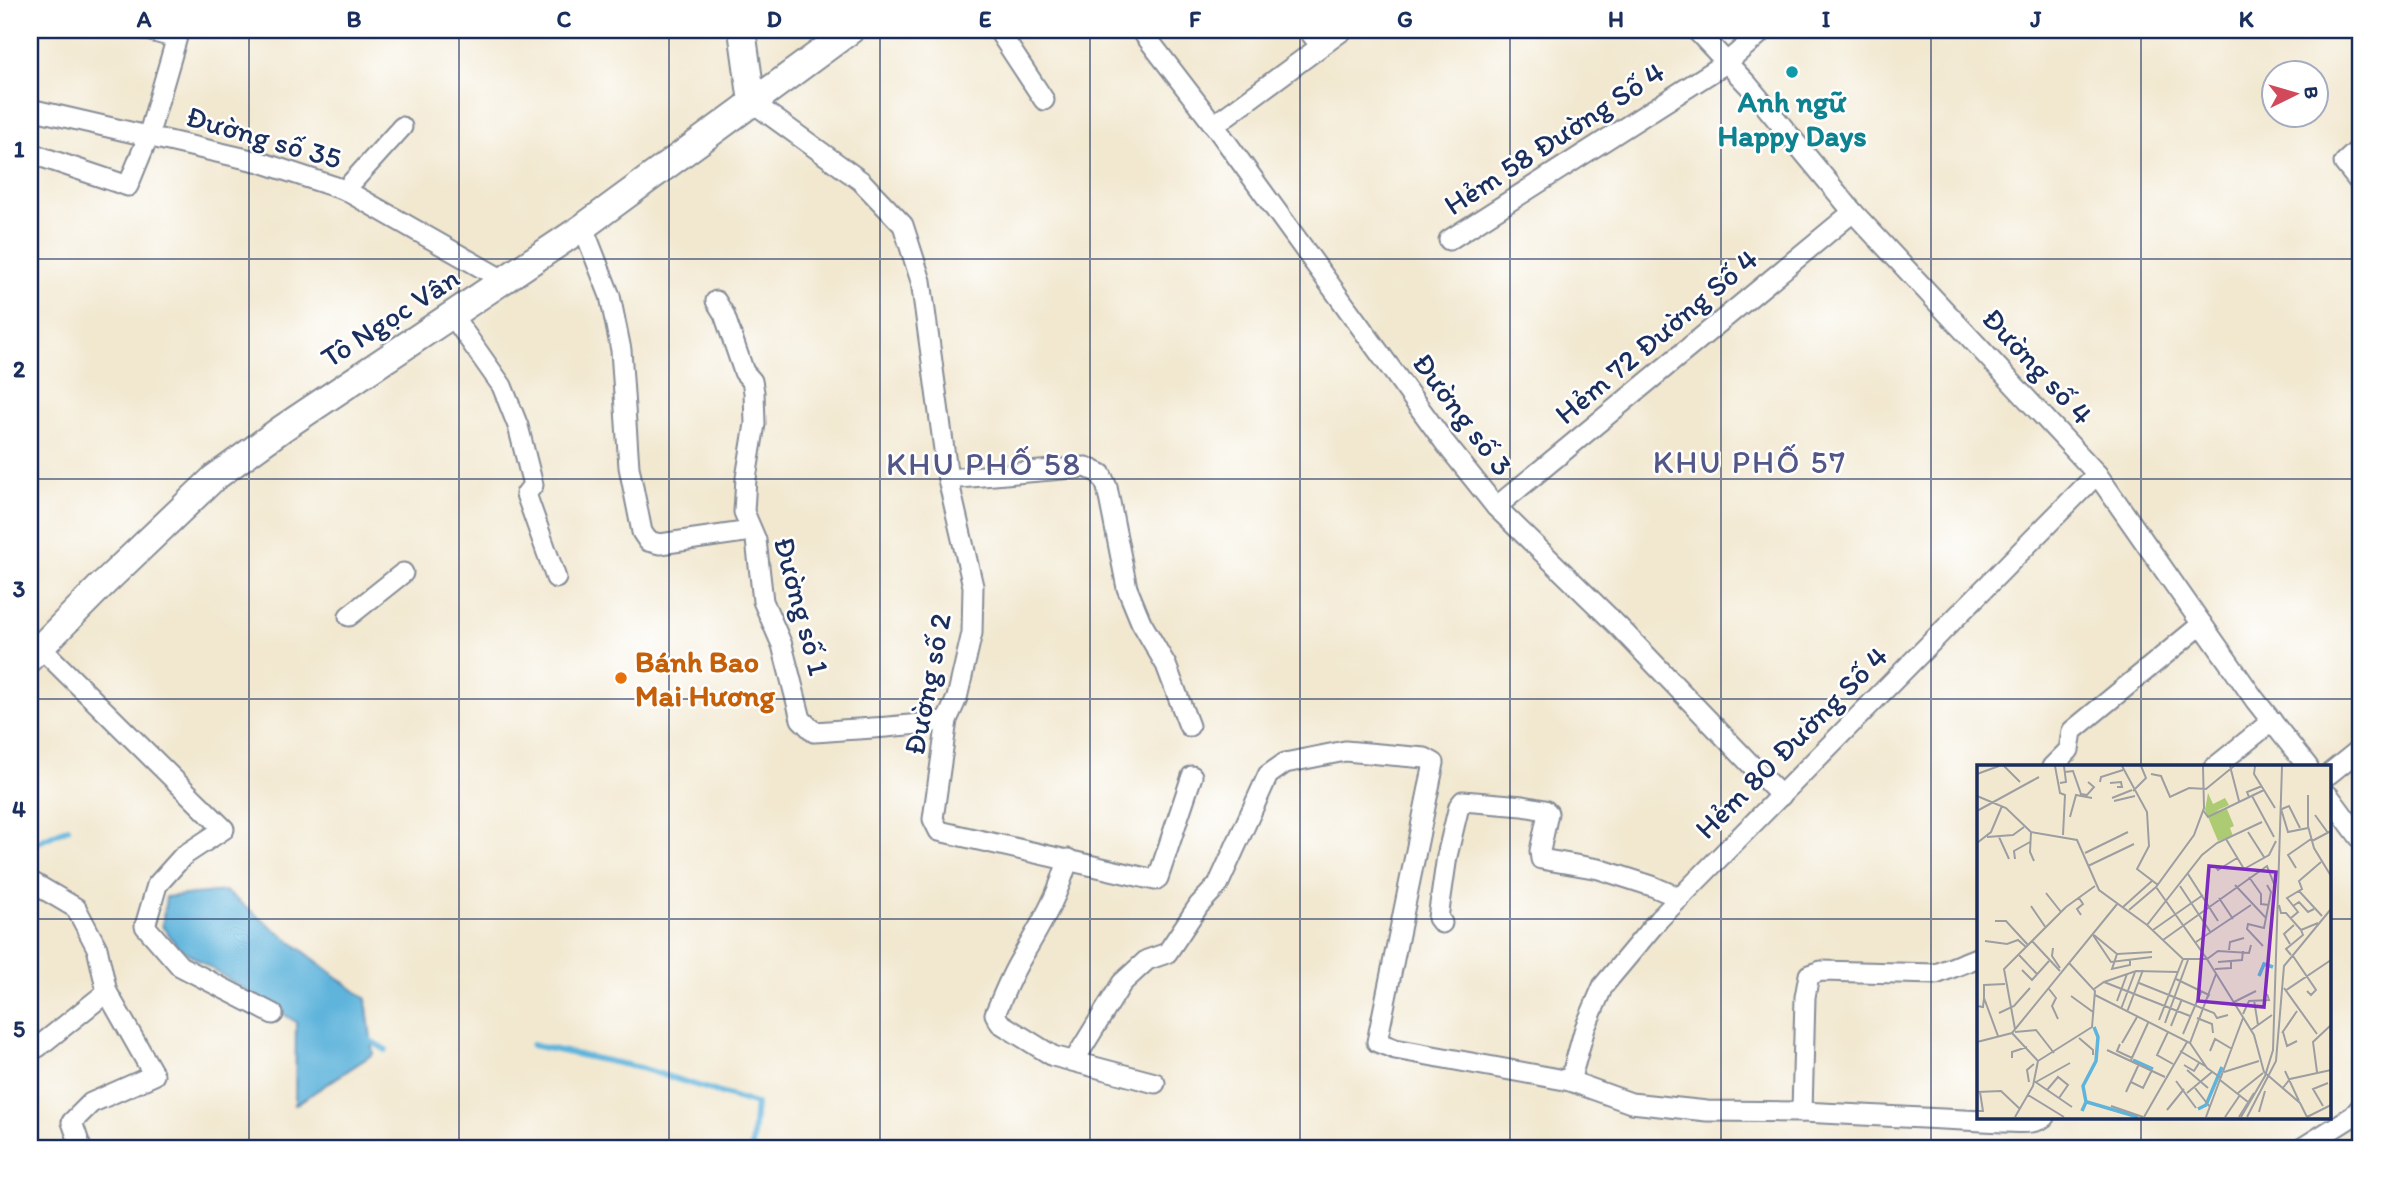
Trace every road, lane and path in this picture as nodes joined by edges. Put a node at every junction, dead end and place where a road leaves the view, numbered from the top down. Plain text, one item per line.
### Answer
1 (147, 30) edge
2 (742, 30) edge
3 (851, 30) edge
4 (998, 30) edge
5 (1141, 30) edge
6 (1308, 30) edge
7 (1343, 30) edge
8 (1696, 30) edge
9 (1765, 30) edge
10 (178, 34) edge
11 (1321, 46) junction
12 (1726, 62) junction
13 (1044, 100) dead end
14 (752, 102) junction
15 (30, 108) edge
16 (1214, 125) junction
17 (402, 127) dead end
18 (148, 136) junction
19 (2360, 148) edge
20 (30, 153) edge
21 (2360, 183) edge
22 (345, 190) junction
23 (1853, 212) junction
24 (583, 227) junction
25 (1449, 240) dead end
26 (505, 281) junction
27 (716, 301) dead end
28 (452, 315) junction
29 (2096, 474) junction
30 (948, 479) junction
31 (1496, 507) junction
32 (751, 531) junction
33 (403, 573) dead end
34 (556, 579) dead end
35 (349, 616) dead end
36 (2202, 624) junction
37 (35, 653) edge
38 (947, 720) junction
39 (2272, 721) junction
40 (1189, 726) dead end
41 (2360, 749) edge
42 (2054, 765) edge
43 (2217, 765) edge
44 (2306, 765) edge
45 (2330, 773) edge
46 (1192, 776) dead end
47 (1781, 796) junction
48 (2330, 797) edge
49 (2360, 838) edge
50 (1068, 859) junction
51 (30, 881) edge
52 (1679, 898) junction
53 (1442, 923) dead end
54 (1977, 958) edge
55 (107, 992) junction
56 (273, 1014) dead end
57 (30, 1051) edge
58 (1074, 1061) junction
59 (1570, 1081) junction
60 (1155, 1083) dead end
61 (2360, 1108) edge
62 (1802, 1112) junction
63 (2044, 1118) edge
64 (2003, 1119) edge
65 (80, 1148) edge
66 (2302, 1148) edge

1 - 10 street
2 - 14 main road
3 - 14 main road, Tô Ngọc Vân
4 - 13 street
5 - 16 street, Đường số 3
6 - 11 street
7 - 11 street
8 - 12 street, Đường số 4
9 - 12 street, Hẻm 58 Đường Số 4
10 - 18 street
11 - 16 street
12 - 23 street, Đường số 4
12 - 25 street, Hẻm 58 Đường Số 4
14 - 24 main road, Tô Ngọc Vân
14 - 30 street, Đường số 2
15 - 18 street, Đường số 35
16 - 31 street, Đường số 3
17 - 22 street
18 - 20 street
18 - 22 street, Đường số 35
19 - 21 street
22 - 26 street, Đường số 35
23 - 29 street, Đường số 4
23 - 31 street, Hẻm 72 Đường Số 4
24 - 26 main road, Tô Ngọc Vân
24 - 32 street, Đường số 1
26 - 28 main road, Tô Ngọc Vân
27 - 32 street
28 - 34 street
28 - 37 main road, Tô Ngọc Vân
29 - 36 street, Đường số 4
29 - 47 street, Hẻm 80 Đường Số 4
30 - 38 street, Đường số 2
30 - 40 street
31 - 47 street, Đường số 3
32 - 38 street, Đường số 1
33 - 35 street
36 - 39 street, Đường số 4
36 - 42 street
37 - 56 street
38 - 50 street, Đường số 2
39 - 43 street
39 - 44 street, Đường số 4
41 - 45 street
46 - 50 street
47 - 52 street, Hẻm 80 Đường Số 4
48 - 49 street
50 - 58 street
51 - 55 street
52 - 53 street
52 - 59 street, Hẻm 80 Đường Số 4
54 - 62 street
55 - 57 street
55 - 65 street
58 - 59 street
58 - 60 street
59 - 62 street
61 - 66 street
62 - 64 street
63 - 64 street

